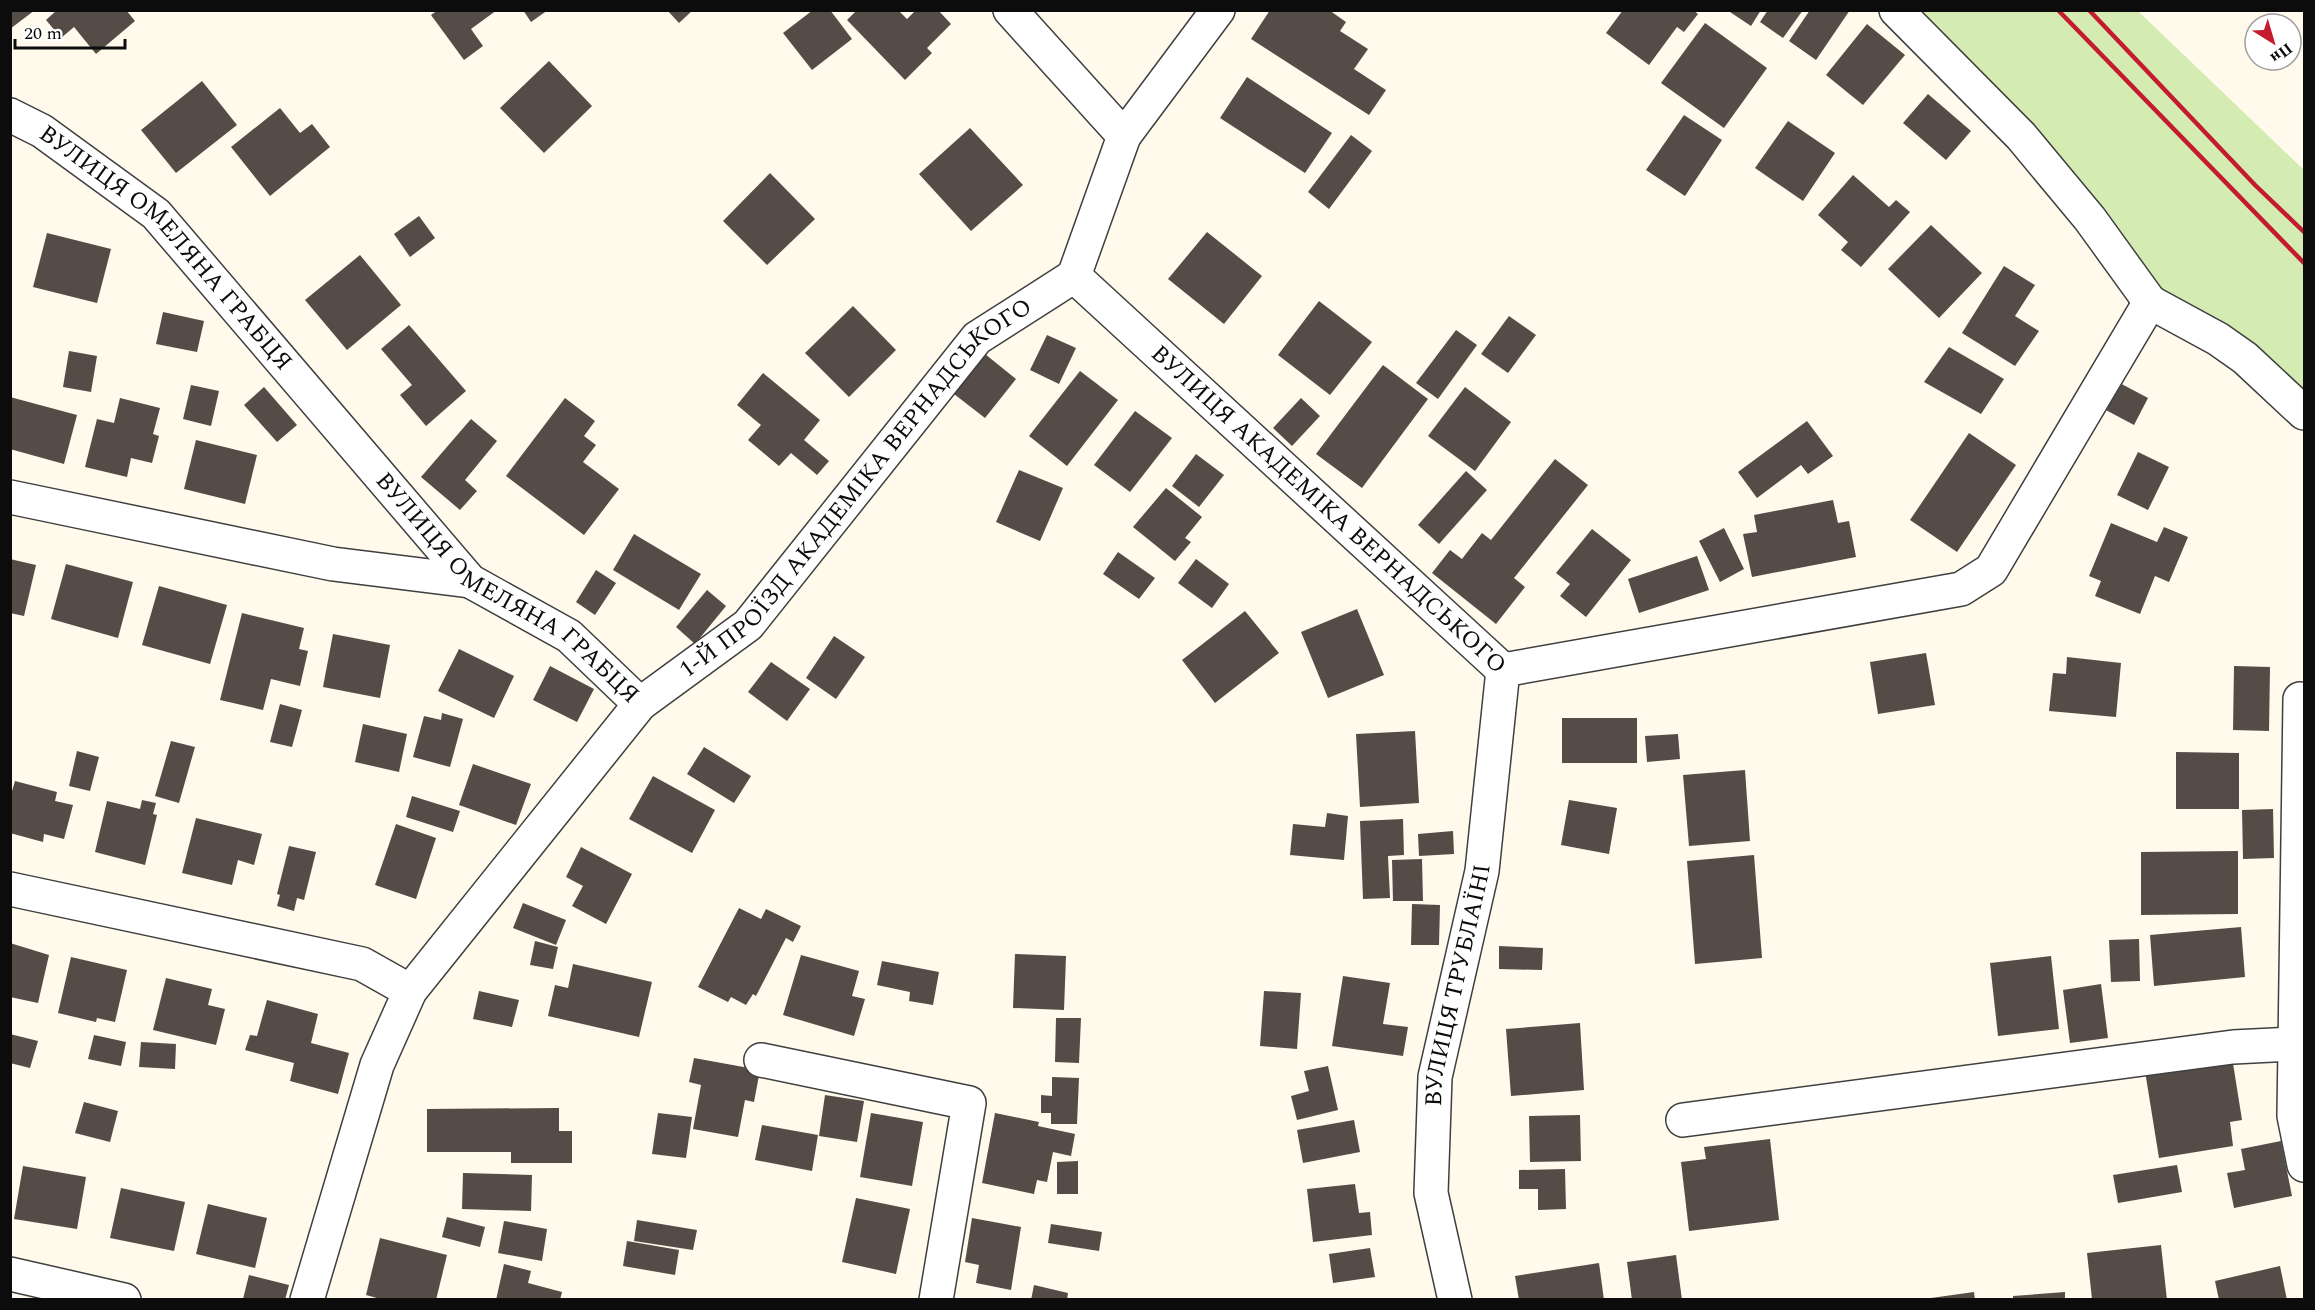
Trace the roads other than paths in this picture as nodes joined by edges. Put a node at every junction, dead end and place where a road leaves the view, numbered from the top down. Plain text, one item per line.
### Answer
1 (1010, 10) edge
2 (1218, 10) edge
3 (1896, 10) edge
4 (10, 115) edge
5 (1124, 136) junction
6 (1074, 276) junction
7 (2150, 302) junction
8 (2304, 413) edge
9 (10, 497) edge
10 (470, 582) junction
11 (1503, 670) junction
12 (2300, 699) dead end
13 (640, 704) junction
14 (10, 889) edge
15 (410, 991) junction
16 (2295, 1044) junction
17 (761, 1060) dead end
18 (1683, 1120) dead end
19 (2304, 1165) edge
20 (10, 1274) edge
21 (124, 1299) edge
22 (307, 1299) edge
23 (936, 1299) edge
24 (1455, 1299) edge

1 - 5 street
2 - 5 street
3 - 7 street
4 - 10 street, ВУЛИЦЯ ОМЕЛЯНА ГРАБЦЯ
5 - 6 street
6 - 11 street, ВУЛИЦЯ АКАДЕМІКА ВЕРНАДСЬКОГО
6 - 13 street, 1-Й ПРОЇЗД АКАДЕМІКА ВЕРНАДСЬКОГО
7 - 8 street
7 - 11 street, ВУЛИЦЯ АКАДЕМІКА ВЕРНАДСЬКОГО
9 - 10 street
10 - 13 street, ВУЛИЦЯ ОМЕЛЯНА ГРАБЦЯ
11 - 24 street, ВУЛИЦЯ ТРУБЛАЇНІ
12 - 16 street
13 - 15 street, ВУЛИЦЯ ОМЕЛЯНА ГРАБЦЯ
14 - 15 street
15 - 22 street, ВУЛИЦЯ ОМЕЛЯНА ГРАБЦЯ
16 - 18 street
16 - 19 street
17 - 23 street
20 - 21 street

